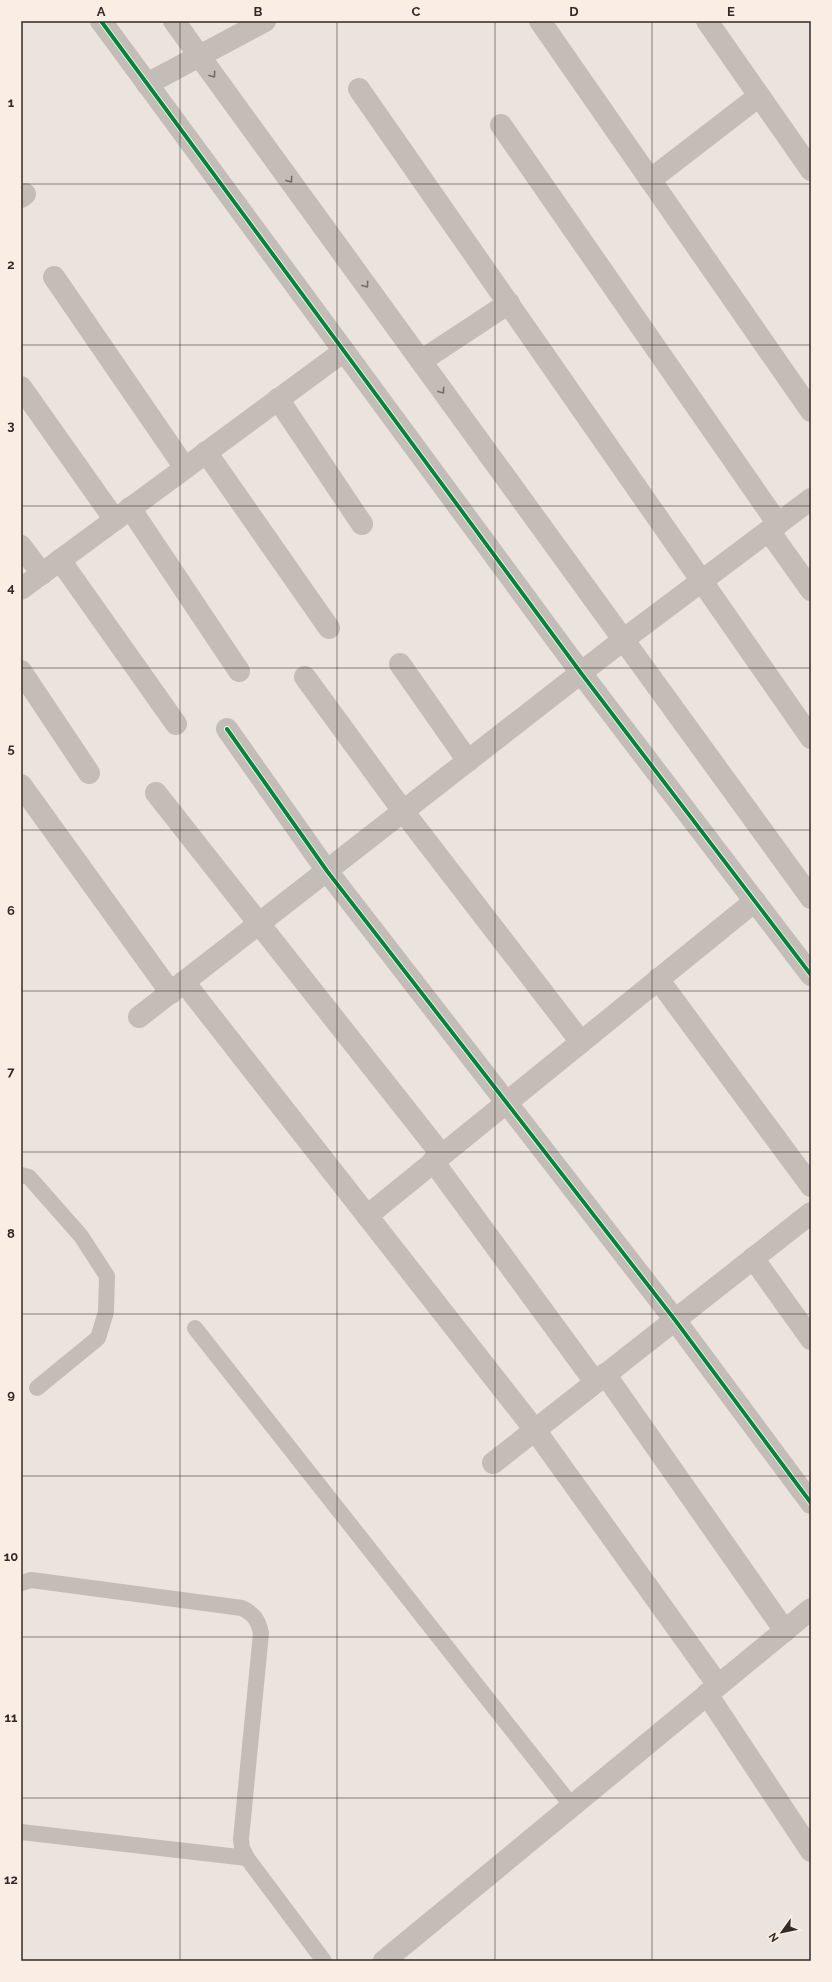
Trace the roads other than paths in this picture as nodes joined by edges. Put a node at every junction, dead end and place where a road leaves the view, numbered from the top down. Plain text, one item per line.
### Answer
1 (101, 21) edge
2 (174, 21) edge
3 (265, 21) edge
4 (540, 21) edge
5 (707, 21) edge
6 (200, 57) junction
7 (147, 84) junction
8 (359, 89) dead end
9 (759, 96) junction
10 (501, 125) dead end
11 (811, 170) edge
12 (650, 180) junction
13 (54, 277) dead end
14 (509, 303) junction
15 (344, 351) junction
16 (421, 361) junction
17 (21, 387) edge
18 (278, 399) junction
19 (811, 411) edge
20 (206, 452) junction
21 (185, 468) junction
22 (811, 500) edge
23 (122, 514) junction
24 (362, 524) dead end
25 (774, 527) junction
26 (21, 546) edge
27 (60, 560) junction
28 (42, 574) junction
29 (702, 580) junction
30 (21, 589) edge
31 (811, 590) edge
32 (329, 628) dead end
33 (623, 640) junction
34 (400, 664) dead end
35 (21, 671) edge
36 (239, 671) dead end
37 (581, 673) junction
38 (305, 677) dead end
39 (176, 724) dead end
40 (227, 729) dead end
41 (811, 738) edge
42 (468, 761) junction
43 (89, 773) dead end
44 (21, 785) edge
45 (156, 793) dead end
46 (403, 811) junction
47 (327, 871) junction
48 (811, 898) edge
49 (755, 901) junction
50 (259, 924) junction
51 (811, 975) edge
52 (658, 979) junction
53 (177, 988) junction
54 (139, 1017) dead end
55 (581, 1042) junction
56 (508, 1101) junction
57 (437, 1158) junction
58 (21, 1175) edge
59 (811, 1186) edge
60 (811, 1213) edge
61 (368, 1216) junction
62 (753, 1258) junction
63 (675, 1320) junction
64 (194, 1328) dead end
65 (811, 1339) edge
66 (600, 1378) junction
67 (37, 1388) dead end
68 (535, 1430) junction
69 (493, 1463) dead end
70 (811, 1503) edge
71 (21, 1583) edge
72 (811, 1609) edge
73 (785, 1630) junction
74 (713, 1690) junction
75 (572, 1806) junction
76 (21, 1832) edge
77 (810, 1849) edge
78 (247, 1858) junction
79 (324, 1961) edge
80 (384, 1961) edge

1 - 7 street
2 - 6 street
3 - 6 street
4 - 12 street
5 - 9 street
6 - 7 street
6 -> 16 street
7 - 15 street
8 - 14 street
9 - 11 street
9 - 12 street
10 - 25 street
12 - 19 street
13 - 21 street
14 - 16 street
14 - 29 street
15 - 18 street
15 - 37 street
16 -> 33 street
17 - 23 street
18 - 20 street
18 - 24 street
20 - 21 street
20 - 32 street
21 - 23 street
22 - 25 street
23 - 27 street
23 - 36 street
25 - 29 street
25 - 31 street
26 - 28 street
27 - 28 street
27 - 39 street
28 - 30 street
29 - 33 street
29 - 41 street
33 - 37 street
33 - 48 street
34 - 42 street
35 - 43 street
37 - 42 street
37 - 49 street
38 - 46 street
40 - 47 street
42 - 46 street
44 - 53 street
45 - 50 street
46 - 47 street
46 - 55 street
47 - 50 street
47 - 56 street
49 - 51 street
49 - 52 street
50 - 53 street
50 - 57 street
52 - 55 street
52 - 59 street
53 - 54 street
53 - 61 street
55 - 56 street
56 - 57 street
56 - 63 street
57 - 61 street
57 - 66 street
58 - 67 lane
60 - 62 street
61 - 68 street
62 - 63 street
62 - 65 street
63 - 66 street
63 - 70 street
64 - 75 lane
66 - 68 street
66 - 73 street
68 - 69 street
68 - 74 street
71 - 78 lane
72 - 73 street
73 - 74 street
74 - 75 street
74 - 77 street
75 - 80 street
76 - 78 lane
78 - 79 lane

